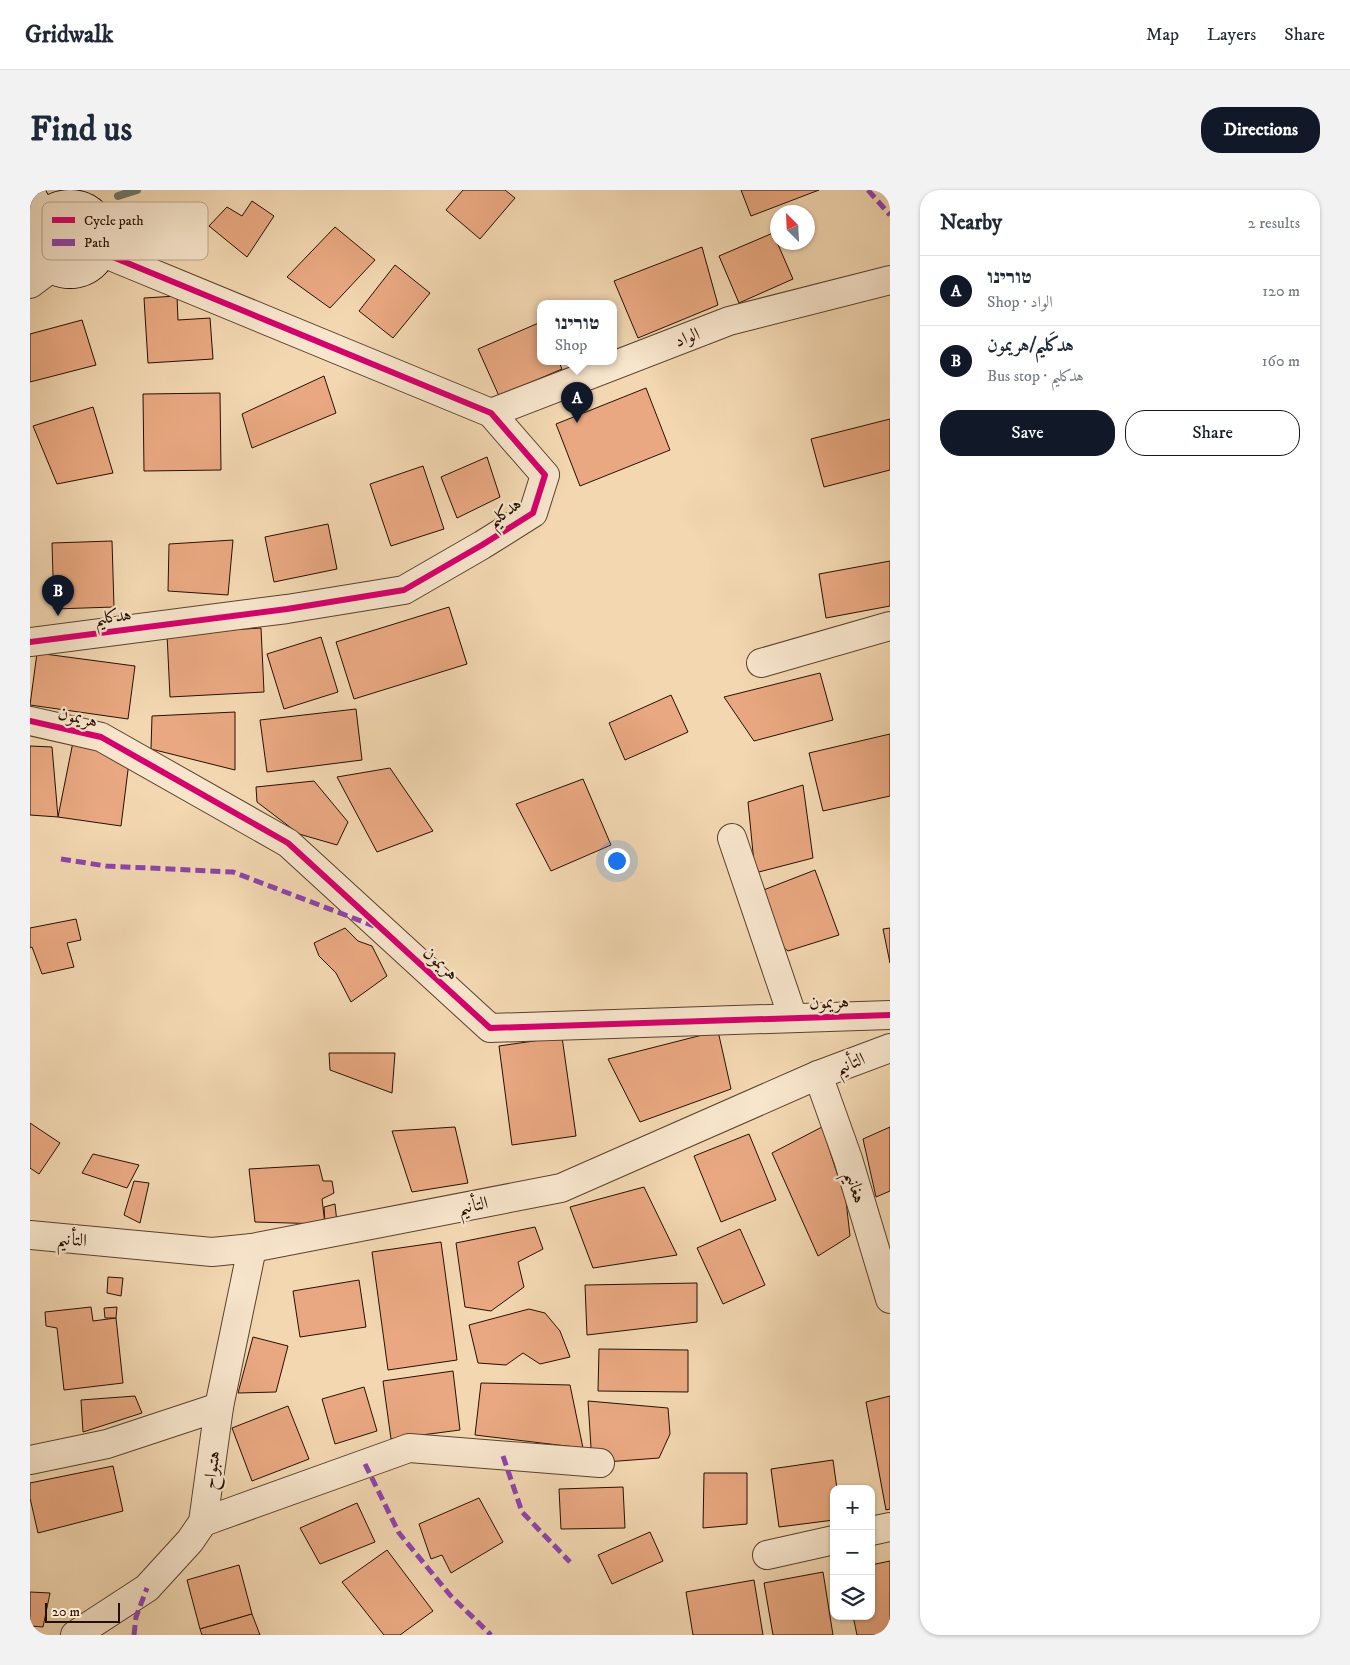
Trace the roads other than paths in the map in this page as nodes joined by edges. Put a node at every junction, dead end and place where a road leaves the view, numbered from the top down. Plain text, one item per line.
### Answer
1 (37, 204) edge
2 (99, 260) edge
3 (120, 260) edge
4 (40, 276) edge
5 (890, 280) edge
6 (617, 364) edge
7 (615, 365) edge
8 (491, 413) junction
9 (890, 626) edge
10 (30, 642) edge
11 (761, 663) dead end
12 (30, 721) edge
13 (732, 838) dead end
14 (890, 1015) edge
15 (793, 1018) junction
16 (890, 1048) edge
17 (818, 1076) junction
18 (30, 1236) edge
19 (252, 1248) junction
20 (890, 1299) edge
21 (218, 1407) junction
22 (30, 1460) edge
23 (600, 1463) dead end
24 (203, 1522) junction
25 (890, 1527) edge
26 (875, 1531) edge
27 (830, 1541) edge
28 (767, 1555) dead end
29 (75, 1635) edge

1 - 4 street
2 - 4 street
3 - 8 street, هدكليم
5 - 6 street, الواد
7 - 8 street, الواد
8 - 10 street, هدكليم
9 - 11 street
12 - 15 street, هريمون
13 - 15 street
14 - 15 street, هريمون
16 - 17 street, التأنيم
17 - 19 street, التأنيم
17 - 20 street, هغانيم
18 - 19 street, التأنيم
19 - 21 street, هتبواح
21 - 22 street
21 - 24 street, هتبواح
23 - 24 street
24 - 29 street, هتبواح
25 - 26 street
27 - 28 street

